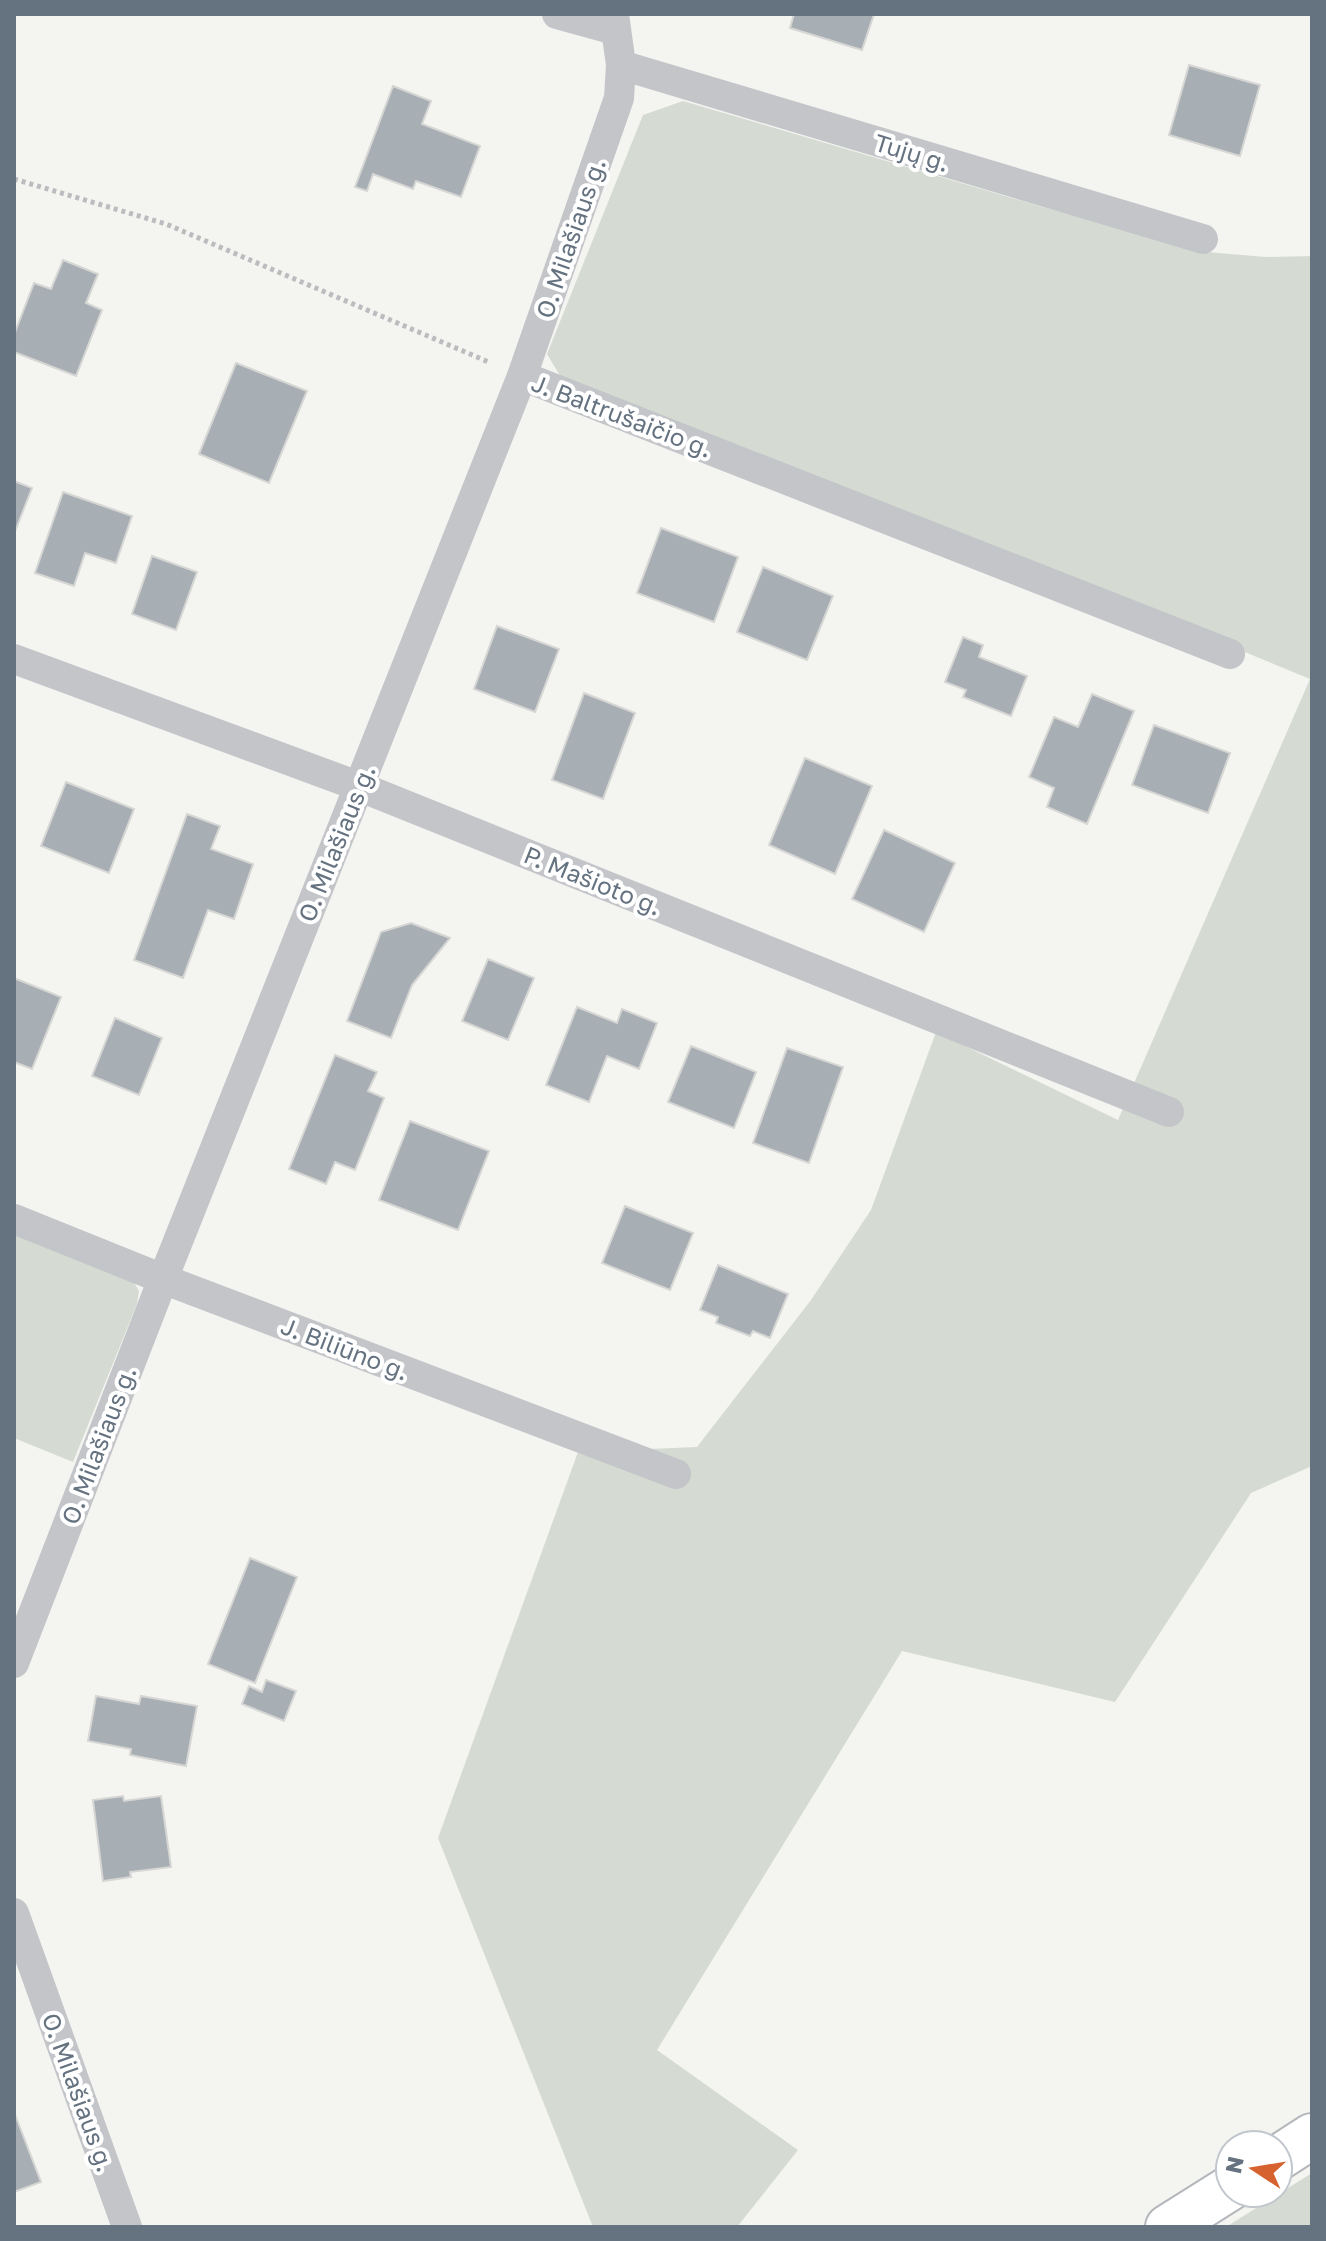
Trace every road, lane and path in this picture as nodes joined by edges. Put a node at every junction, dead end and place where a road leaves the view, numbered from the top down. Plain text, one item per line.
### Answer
1 (557, 14) edge
2 (615, 22) edge
3 (621, 65) junction
4 (14, 179) edge
5 (1203, 239) dead end
6 (522, 376) junction
7 (1230, 654) dead end
8 (14, 659) edge
9 (358, 786) junction
10 (1169, 1112) dead end
11 (14, 1219) edge
12 (163, 1279) junction
13 (676, 1474) dead end
14 (14, 1663) edge
15 (14, 1913) edge
16 (28, 1993) edge
17 (1312, 2136) edge
18 (1294, 2148) edge
19 (1214, 2198) edge
20 (127, 2227) edge
21 (1168, 2227) edge

1 - 2 street
2 - 3 street, O. Milašiaus g.
3 - 5 street, Tujų g.
3 - 6 street, O. Milašiaus g.
4 - 6 path, J. Baltrušaičio g.
6 - 7 street, J. Baltrušaičio g.
6 - 9 street, O. Milašiaus g.
8 - 9 street, P. Mašioto g.
9 - 10 street, P. Mašioto g.
9 - 12 street, O. Milašiaus g.
11 - 12 street, J. Biliūno g.
12 - 13 street, J. Biliūno g.
12 - 14 street, O. Milašiaus g.
15 - 16 street, O. Milašiaus g.
16 - 20 street, O. Milašiaus g.
17 - 18 street
19 - 21 street

